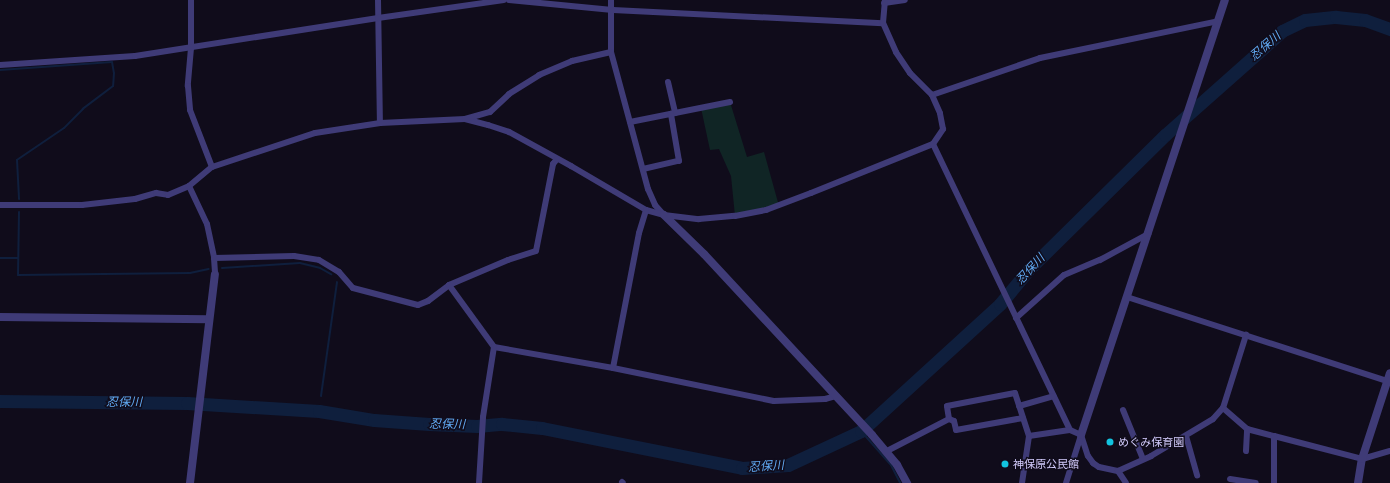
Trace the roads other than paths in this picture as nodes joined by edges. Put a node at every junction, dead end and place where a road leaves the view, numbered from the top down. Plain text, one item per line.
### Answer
1 (191, 0) edge
2 (378, 0) edge
3 (504, 0) edge
4 (509, 0) edge
5 (611, 0) edge
6 (905, 0) edge
7 (1225, 0) edge
8 (885, 2) edge
9 (610, 9) junction
10 (378, 18) junction
11 (1218, 21) junction
12 (883, 23) junction
13 (191, 48) junction
14 (611, 52) junction
15 (0, 65) edge
16 (668, 82) dead end
17 (932, 95) junction
18 (730, 102) dead end
19 (673, 113) junction
20 (465, 119) junction
21 (630, 122) junction
22 (380, 123) junction
23 (933, 144) junction
24 (557, 159) junction
25 (212, 166) junction
26 (643, 169) junction
27 (189, 186) junction
28 (0, 205) edge
29 (646, 210) junction
30 (664, 215) junction
31 (1148, 234) junction
32 (214, 258) junction
33 (215, 274) joint
34 (449, 285) junction
35 (1127, 297) junction
36 (0, 317) edge
37 (1016, 318) junction
38 (208, 319) junction
39 (1246, 335) junction
40 (494, 347) junction
41 (613, 368) junction
42 (1389, 379) edge
43 (836, 396) junction
44 (1054, 396) junction
45 (1019, 406) junction
46 (1223, 408) junction
47 (1123, 410) dead end
48 (1023, 418) junction
49 (949, 419) junction
50 (1248, 429) junction
51 (1070, 430) junction
52 (1081, 435) junction
53 (1029, 436) junction
54 (1186, 436) junction
55 (1274, 436) junction
56 (887, 451) junction
57 (1246, 451) dead end
58 (1390, 451) edge
59 (1362, 459) junction
60 (1143, 460) junction
61 (1118, 471) junction
62 (1197, 475) dead end
63 (1230, 479) dead end
64 (190, 483) edge
65 (479, 483) edge
66 (907, 483) edge
67 (1022, 483) edge
68 (1066, 483) edge
69 (1126, 483) edge
70 (1256, 483) edge
71 (1274, 483) edge
72 (1358, 483) edge

1 - 13 street
2 - 10 street
3 - 10 street
4 - 9 street
5 - 9 street
6 - 8 street
7 - 11 street
8 - 12 street
9 - 12 street
9 - 14 street
10 - 13 street
10 - 22 street
11 - 17 street
11 - 31 street
12 - 17 street
13 - 15 street
13 - 25 street
14 - 20 street
14 - 21 street
16 - 19 street
17 - 23 street
18 - 19 street
19 - 21 street
19 - 26 street
20 - 22 street
20 - 24 street
21 - 26 street
22 - 25 street
23 - 30 street
23 - 37 street
24 - 29 street
24 - 34 street
25 - 27 street
26 - 30 street
27 - 28 street
27 - 32 street
29 - 30 street
29 - 41 street
30 - 43 street
31 - 35 street
31 - 37 street
32 - 33 street
32 - 34 street
33 - 38 street
34 - 40 street
35 - 39 street
35 - 52 street
36 - 38 street
37 - 44 street
38 - 64 street
39 - 42 street
39 - 46 street
40 - 41 street
40 - 65 street
41 - 43 street
42 - 59 street
43 - 56 street
44 - 45 street
44 - 51 street
45 - 48 street
45 - 49 street
46 - 50 street
46 - 54 street
47 - 60 street
48 - 49 street
48 - 53 street
49 - 56 street
50 - 55 street
50 - 57 street
51 - 52 street
51 - 53 street
52 - 61 street
52 - 68 street
53 - 67 street
54 - 60 street
54 - 62 street
55 - 59 street
55 - 71 street
56 - 66 street
58 - 59 street
59 - 72 street
60 - 61 street
61 - 69 street
63 - 70 street

